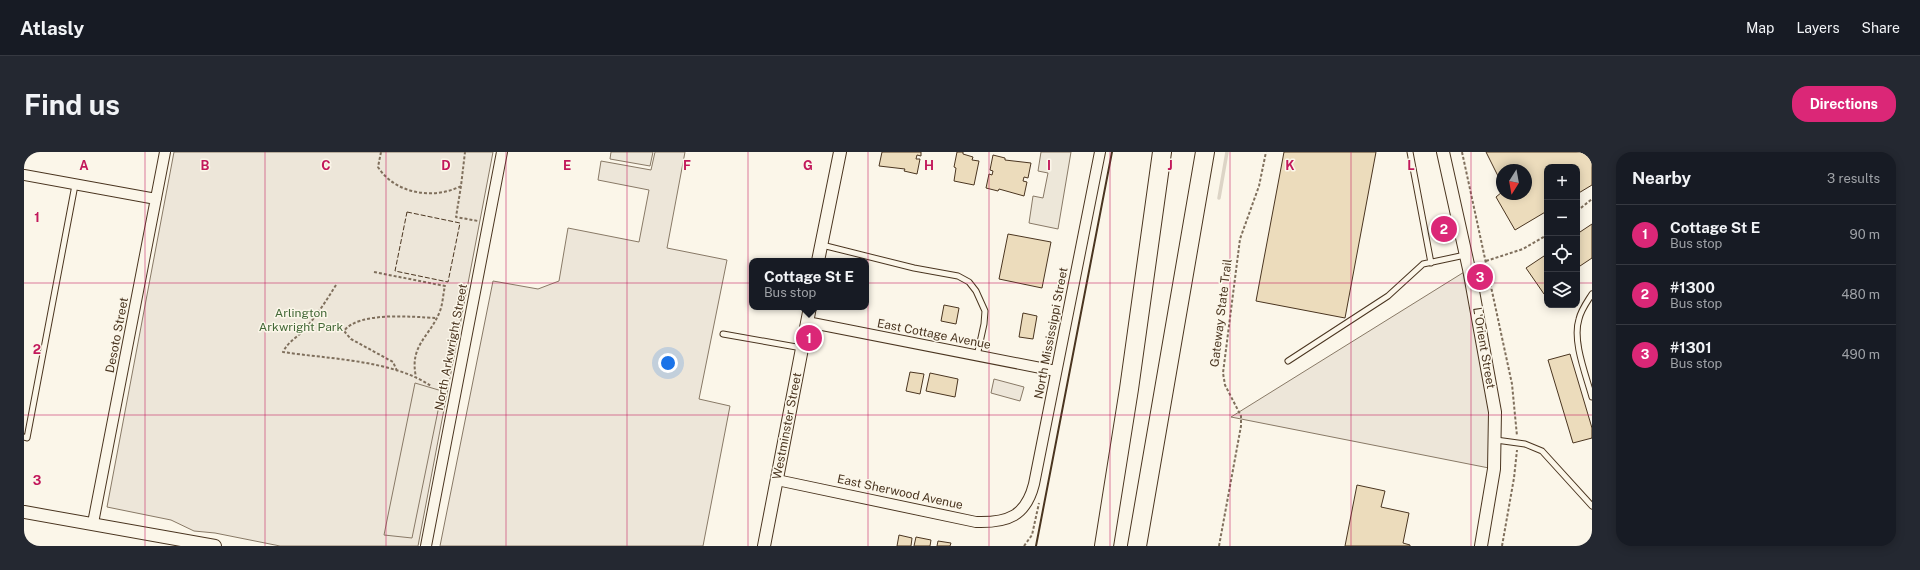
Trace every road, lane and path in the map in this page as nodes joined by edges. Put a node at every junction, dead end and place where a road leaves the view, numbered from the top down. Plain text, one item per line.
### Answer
1 (165, 152) edge
2 (381, 152) edge
3 (466, 152) edge
4 (502, 152) edge
5 (840, 152) edge
6 (1100, 152) edge
7 (1162, 152) edge
8 (1205, 152) edge
9 (1266, 152) edge
10 (1410, 152) edge
11 (1443, 152) edge
12 (1462, 152) edge
13 (24, 175) edge
14 (75, 185) junction
15 (461, 186) junction
16 (156, 198) junction
17 (1592, 199) edge
18 (1580, 209) edge
19 (488, 223) junction
20 (1545, 236) edge
21 (822, 245) junction
22 (1466, 255) junction
23 (819, 258) edge
24 (1486, 261) junction
25 (1431, 263) junction
26 (374, 272) dead end
27 (336, 285) dead end
28 (1592, 294) edge
29 (809, 310) edge
30 (436, 318) junction
31 (807, 322) junction
32 (723, 334) dead end
33 (802, 348) junction
34 (977, 356) junction
35 (1288, 361) dead end
36 (397, 371) junction
37 (1056, 371) junction
38 (416, 377) junction
39 (431, 386) dead end
40 (1592, 397) edge
41 (24, 437) edge
42 (1496, 440) junction
43 (1517, 443) junction
44 (777, 480) junction
45 (1040, 498) dead end
46 (1592, 506) edge
47 (24, 512) edge
48 (1016, 514) joint
49 (93, 524) junction
50 (215, 546) edge
51 (426, 546) edge
52 (764, 546) edge
53 (1024, 546) edge
54 (1104, 546) edge
55 (1137, 546) edge
56 (1220, 546) edge
57 (1481, 546) edge
58 (1502, 546) edge

1 - 16 street, Desoto Street
2 - 15 path
3 - 15 path
4 - 19 street, North Arkwright Street
5 - 21 street
6 - 37 street, North Mississippi Street
7 - 54 highway
8 - 55 highway
9 - 56 path, Gateway State Trail
10 - 25 lane
11 - 22 street, L'Orient Street
12 - 24 path
13 - 14 street
14 - 16 street
14 - 41 lane
15 - 19 path
16 - 49 street, Desoto Street
17 - 18 path
19 - 51 street, North Arkwright Street
20 - 24 path
21 - 23 street
21 - 34 lane
22 - 25 lane
22 - 42 street, L'Orient Street
24 - 43 path
25 - 35 lane
26 - 30 path
27 - 36 path
28 - 40 lane
29 - 31 street, Westminster Street
30 - 36 path
30 - 38 path
31 - 33 street, Westminster Street
31 - 34 street, East Cottage Avenue
32 - 33 lane
33 - 44 street, Westminster Street
34 - 37 street, East Cottage Avenue
36 - 38 path
37 - 48 street, North Mississippi Street
38 - 39 path
42 - 43 lane
42 - 57 street, L'Orient Street
43 - 46 lane
43 - 58 path
44 - 48 street, East Sherwood Avenue
44 - 52 street, Westminster Street
45 - 53 path
47 - 49 street
49 - 50 street

